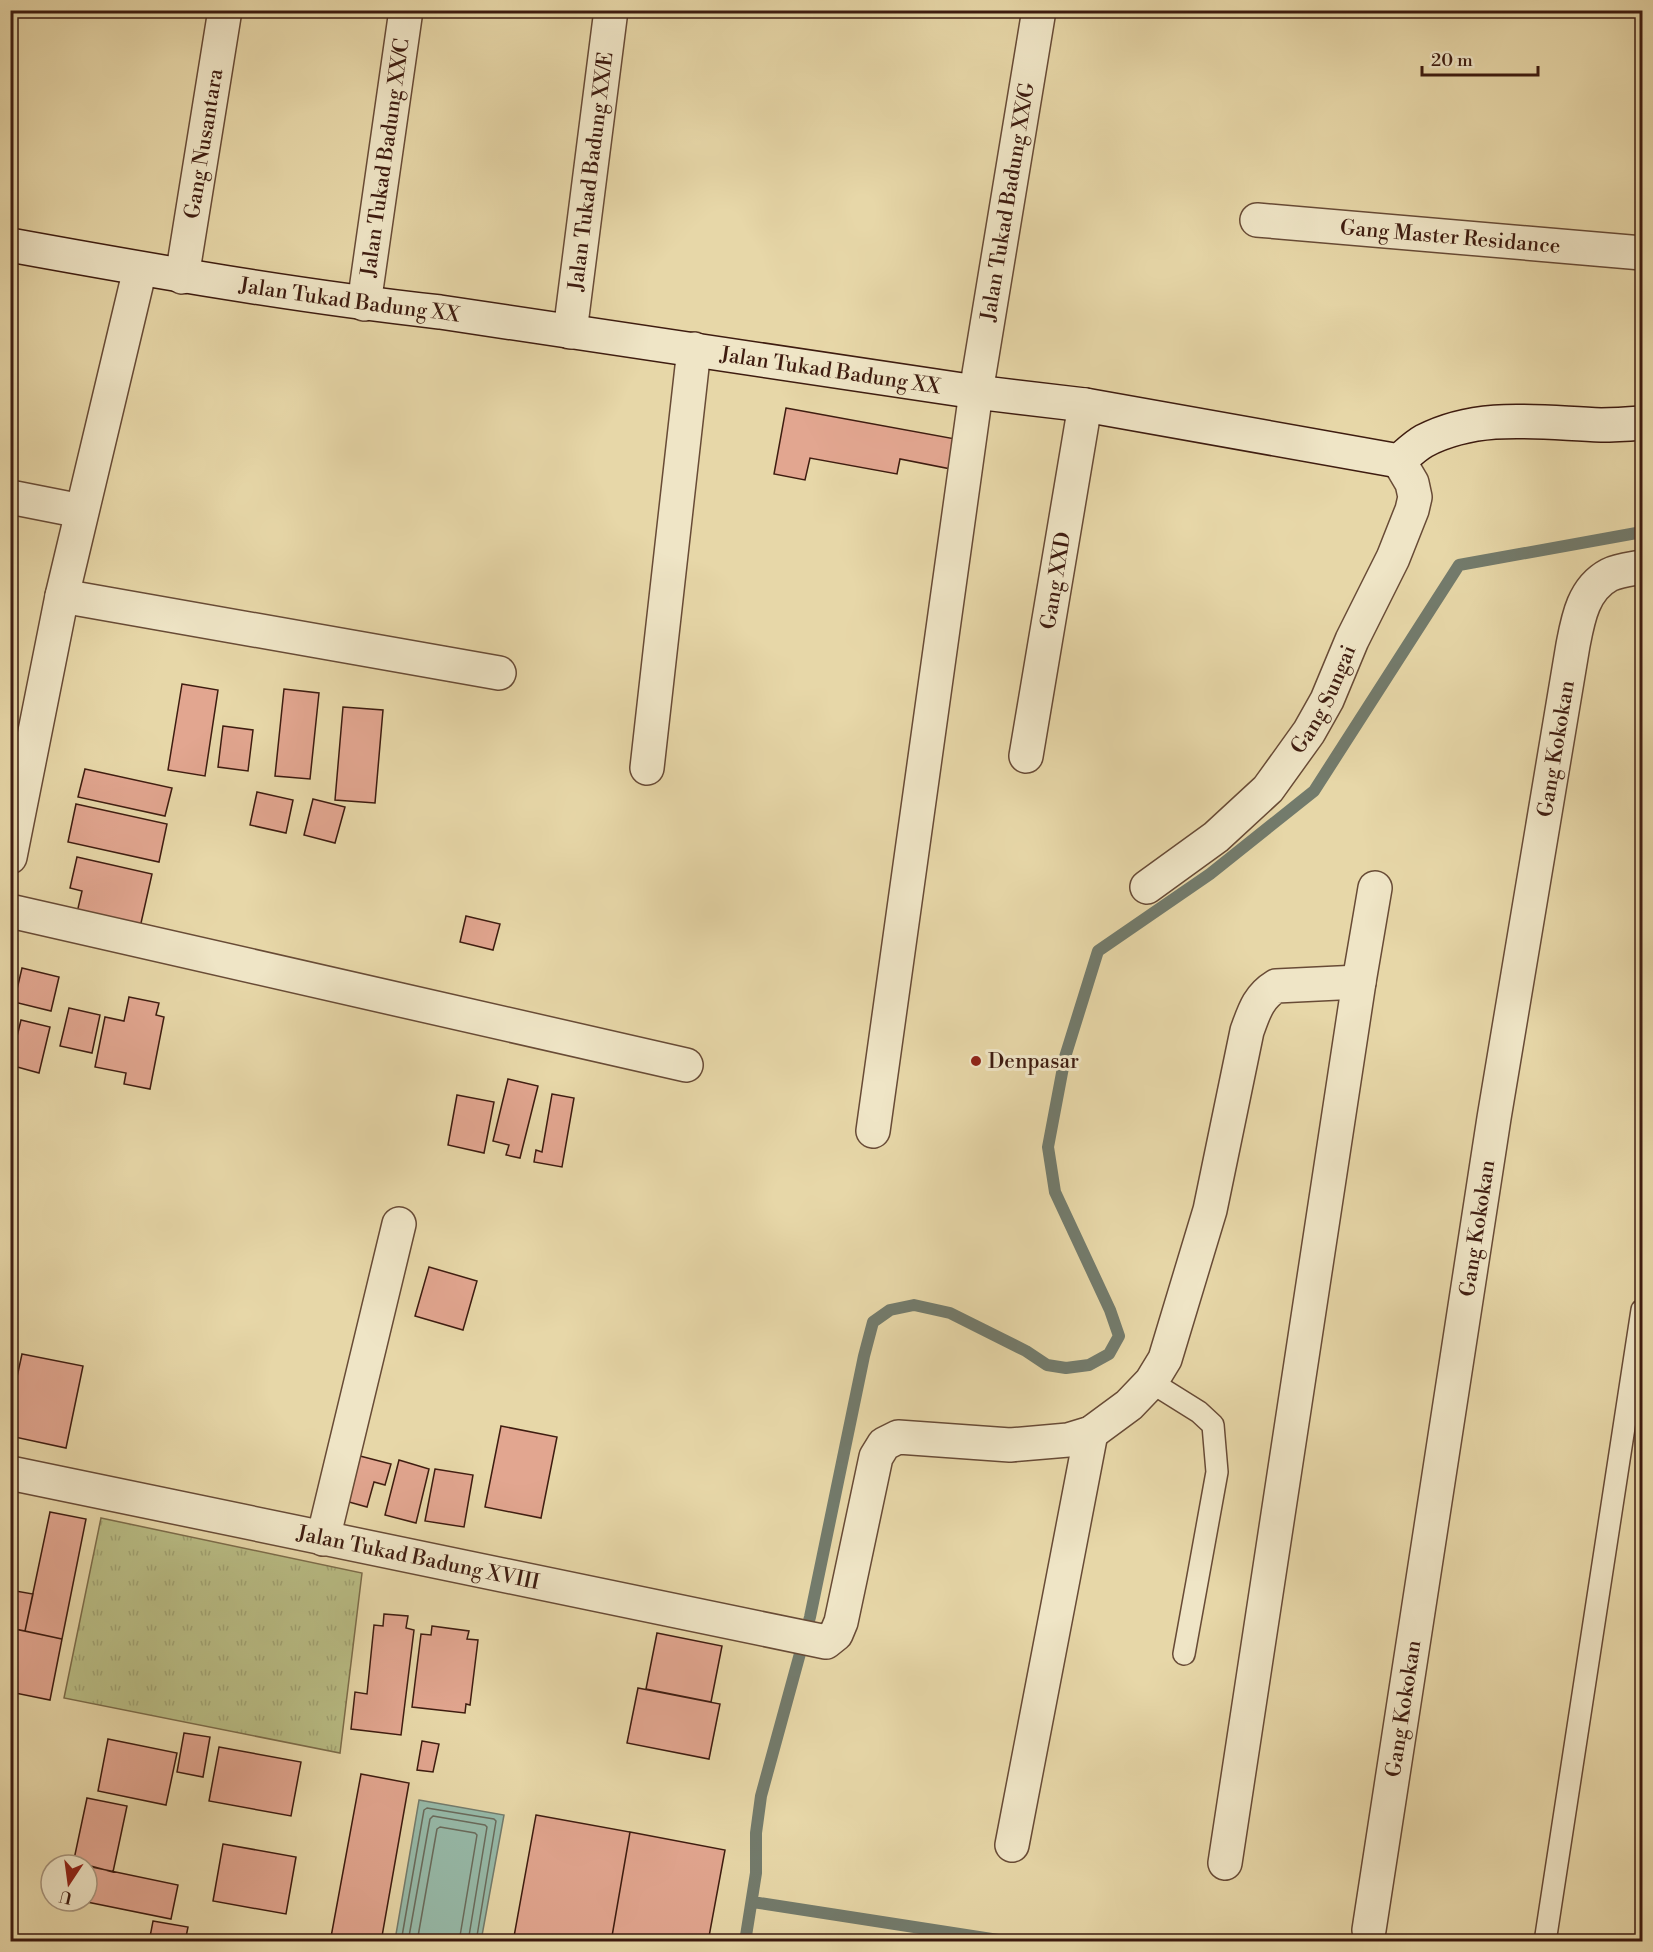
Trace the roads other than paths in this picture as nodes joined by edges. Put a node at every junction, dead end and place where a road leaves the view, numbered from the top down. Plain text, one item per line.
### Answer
1 (225, 10) edge
2 (406, 10) edge
3 (611, 10) edge
4 (1039, 10) edge
5 (1257, 220) dead end
6 (10, 245) edge
7 (1642, 253) edge
8 (140, 269) junction
9 (182, 277) junction
10 (364, 304) junction
11 (570, 332) junction
12 (694, 349) junction
13 (976, 392) junction
14 (1085, 405) junction
15 (1642, 423) edge
16 (1399, 461) junction
17 (10, 497) edge
18 (81, 511) junction
19 (1642, 567) edge
20 (62, 596) junction
21 (499, 673) dead end
22 (1026, 756) dead end
23 (647, 768) dead end
24 (10, 857) edge
25 (1147, 887) dead end
26 (1376, 888) dead end
27 (10, 911) edge
28 (1359, 981) junction
29 (686, 1065) dead end
30 (873, 1131) dead end
31 (399, 1224) dead end
32 (1642, 1310) edge
33 (1151, 1382) junction
34 (1091, 1433) junction
35 (10, 1473) edge
36 (323, 1539) junction
37 (1184, 1654) dead end
38 (1012, 1845) dead end
39 (1225, 1863) dead end
40 (1369, 1930) dead end
41 (1545, 1941) edge

1 - 9 street, Gang Nusantara
2 - 10 street, Jalan Tukad Badung XX/C
3 - 11 street, Jalan Tukad Badung XX/E
4 - 13 street, Jalan Tukad Badung XX/G
5 - 7 street, Gang Master Residance
6 - 8 street, Jalan Tukad Badung XX
8 - 9 street, Jalan Tukad Badung XX
8 - 18 street
9 - 10 street, Jalan Tukad Badung XX
10 - 11 street, Jalan Tukad Badung XX
11 - 12 street, Jalan Tukad Badung XX
12 - 13 street, Jalan Tukad Badung XX
12 - 23 street
13 - 14 street, Jalan Tukad Badung XX
13 - 30 street, Jalan Tukad Badung XX/G
14 - 16 street, Jalan Tukad Badung XX
14 - 22 street, Gang XXD
15 - 16 street
16 - 25 street, Gang Sungai
17 - 18 street
18 - 20 street
19 - 40 street, Gang Kokokan
20 - 21 street
20 - 24 street
26 - 28 street
27 - 29 street
28 - 33 street
28 - 39 street
31 - 36 street
32 - 41 lane
33 - 34 street
33 - 37 lane
34 - 36 street, Jalan Tukad Badung XVIII
34 - 38 street
35 - 36 street, Jalan Tukad Badung XVIII

